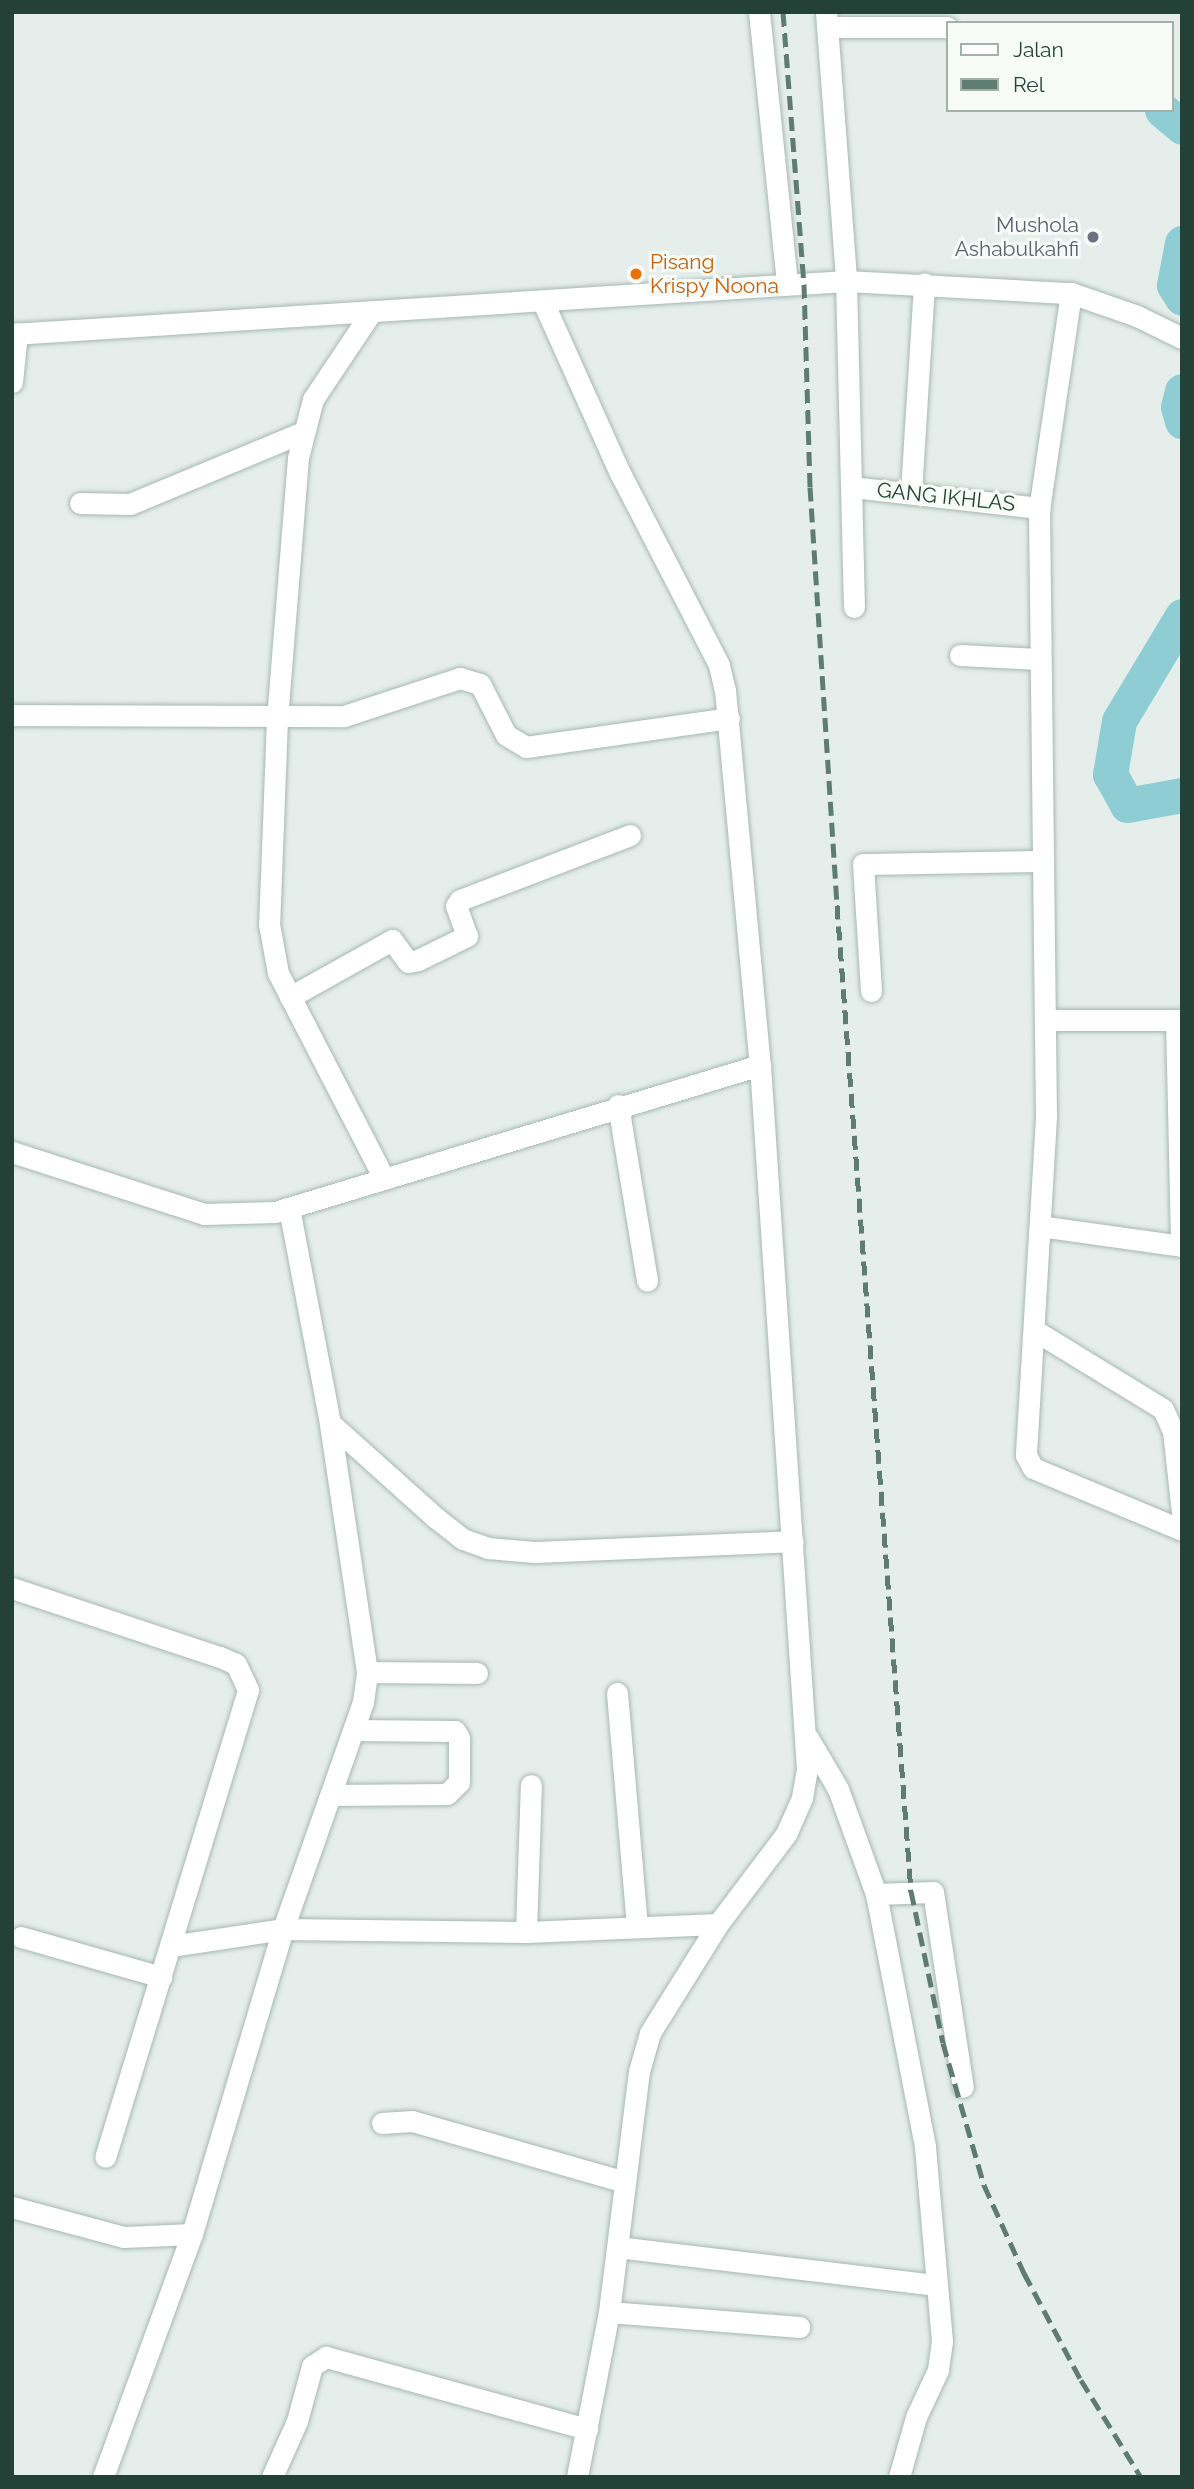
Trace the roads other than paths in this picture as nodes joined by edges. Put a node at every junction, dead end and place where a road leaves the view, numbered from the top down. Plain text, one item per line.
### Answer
1 (759, 12) edge
2 (826, 20) edge
3 (946, 27) edge
4 (846, 281) junction
5 (924, 284) junction
6 (787, 285) junction
7 (1071, 293) junction
8 (542, 302) junction
9 (372, 311) junction
10 (15, 333) edge
11 (1173, 334) edge
12 (12, 382) edge
13 (303, 432) junction
14 (852, 487) junction
15 (911, 492) junction
16 (80, 503) dead end
17 (1040, 508) junction
18 (854, 607) dead end
19 (960, 655) dead end
20 (1038, 659) junction
21 (12, 715) edge
22 (729, 718) junction
23 (277, 719) junction
24 (630, 835) dead end
25 (1041, 861) junction
26 (871, 991) dead end
27 (290, 997) junction
28 (1047, 1020) junction
29 (1179, 1020) edge
30 (760, 1065) junction
31 (618, 1105) junction
32 (12, 1152) edge
33 (383, 1176) junction
34 (289, 1208) junction
35 (1040, 1226) junction
36 (1181, 1246) edge
37 (648, 1281) dead end
38 (1034, 1330) junction
39 (330, 1423) junction
40 (1182, 1512) edge
41 (1182, 1530) edge
42 (793, 1541) junction
43 (12, 1588) edge
44 (367, 1672) junction
45 (477, 1673) dead end
46 (617, 1693) dead end
47 (354, 1730) junction
48 (806, 1736) junction
49 (531, 1785) dead end
50 (333, 1795) junction
51 (876, 1894) junction
52 (719, 1924) junction
53 (637, 1927) junction
54 (283, 1929) junction
55 (526, 1931) junction
56 (21, 1937) dead end
57 (171, 1946) junction
58 (162, 1977) junction
59 (963, 2087) dead end
60 (382, 2123) dead end
61 (105, 2158) dead end
62 (625, 2182) junction
63 (12, 2207) edge
64 (191, 2234) junction
65 (617, 2247) junction
66 (935, 2285) junction
67 (610, 2312) junction
68 (799, 2327) dead end
69 (587, 2429) junction
70 (103, 2477) edge
71 (272, 2477) edge
72 (577, 2477) edge
73 (899, 2477) edge

1 - 6 street
2 - 3 street
2 - 4 street
4 - 5 street
4 - 6 street
4 - 14 street
5 - 7 street
5 - 15 street
6 - 8 street
7 - 11 street
7 - 17 street
8 - 9 street
8 - 22 street
9 - 10 street
9 - 13 street
10 - 12 street
13 - 16 street
13 - 23 street
14 - 15 street, GANG IKHLAS
14 - 18 street
15 - 17 street, GANG IKHLAS
17 - 20 street
19 - 20 street
20 - 25 street
21 - 23 street
22 - 23 street
22 - 30 street
23 - 27 street
24 - 27 street
25 - 26 street
25 - 28 street
27 - 33 street
28 - 29 street
28 - 35 street
29 - 36 street
30 - 31 street
30 - 42 street
31 - 33 street
31 - 37 street
32 - 34 street
33 - 34 street
34 - 39 street
35 - 36 street
35 - 38 street
38 - 40 street
38 - 41 street
39 - 42 street
39 - 44 street
42 - 48 street
43 - 57 street
44 - 45 street
44 - 47 street
46 - 53 street
47 - 50 street
47 - 50 street
48 - 51 street
48 - 52 street
49 - 55 street
50 - 54 street
51 - 59 street
51 - 66 street
52 - 53 street
52 - 62 street
53 - 55 street
54 - 55 street
54 - 57 street
54 - 64 street
56 - 58 street
57 - 58 street
58 - 61 street
60 - 62 street
62 - 65 street
63 - 64 street
64 - 70 street
65 - 66 street
65 - 67 street
66 - 73 street
67 - 68 street
67 - 69 street
69 - 71 street
69 - 72 street

